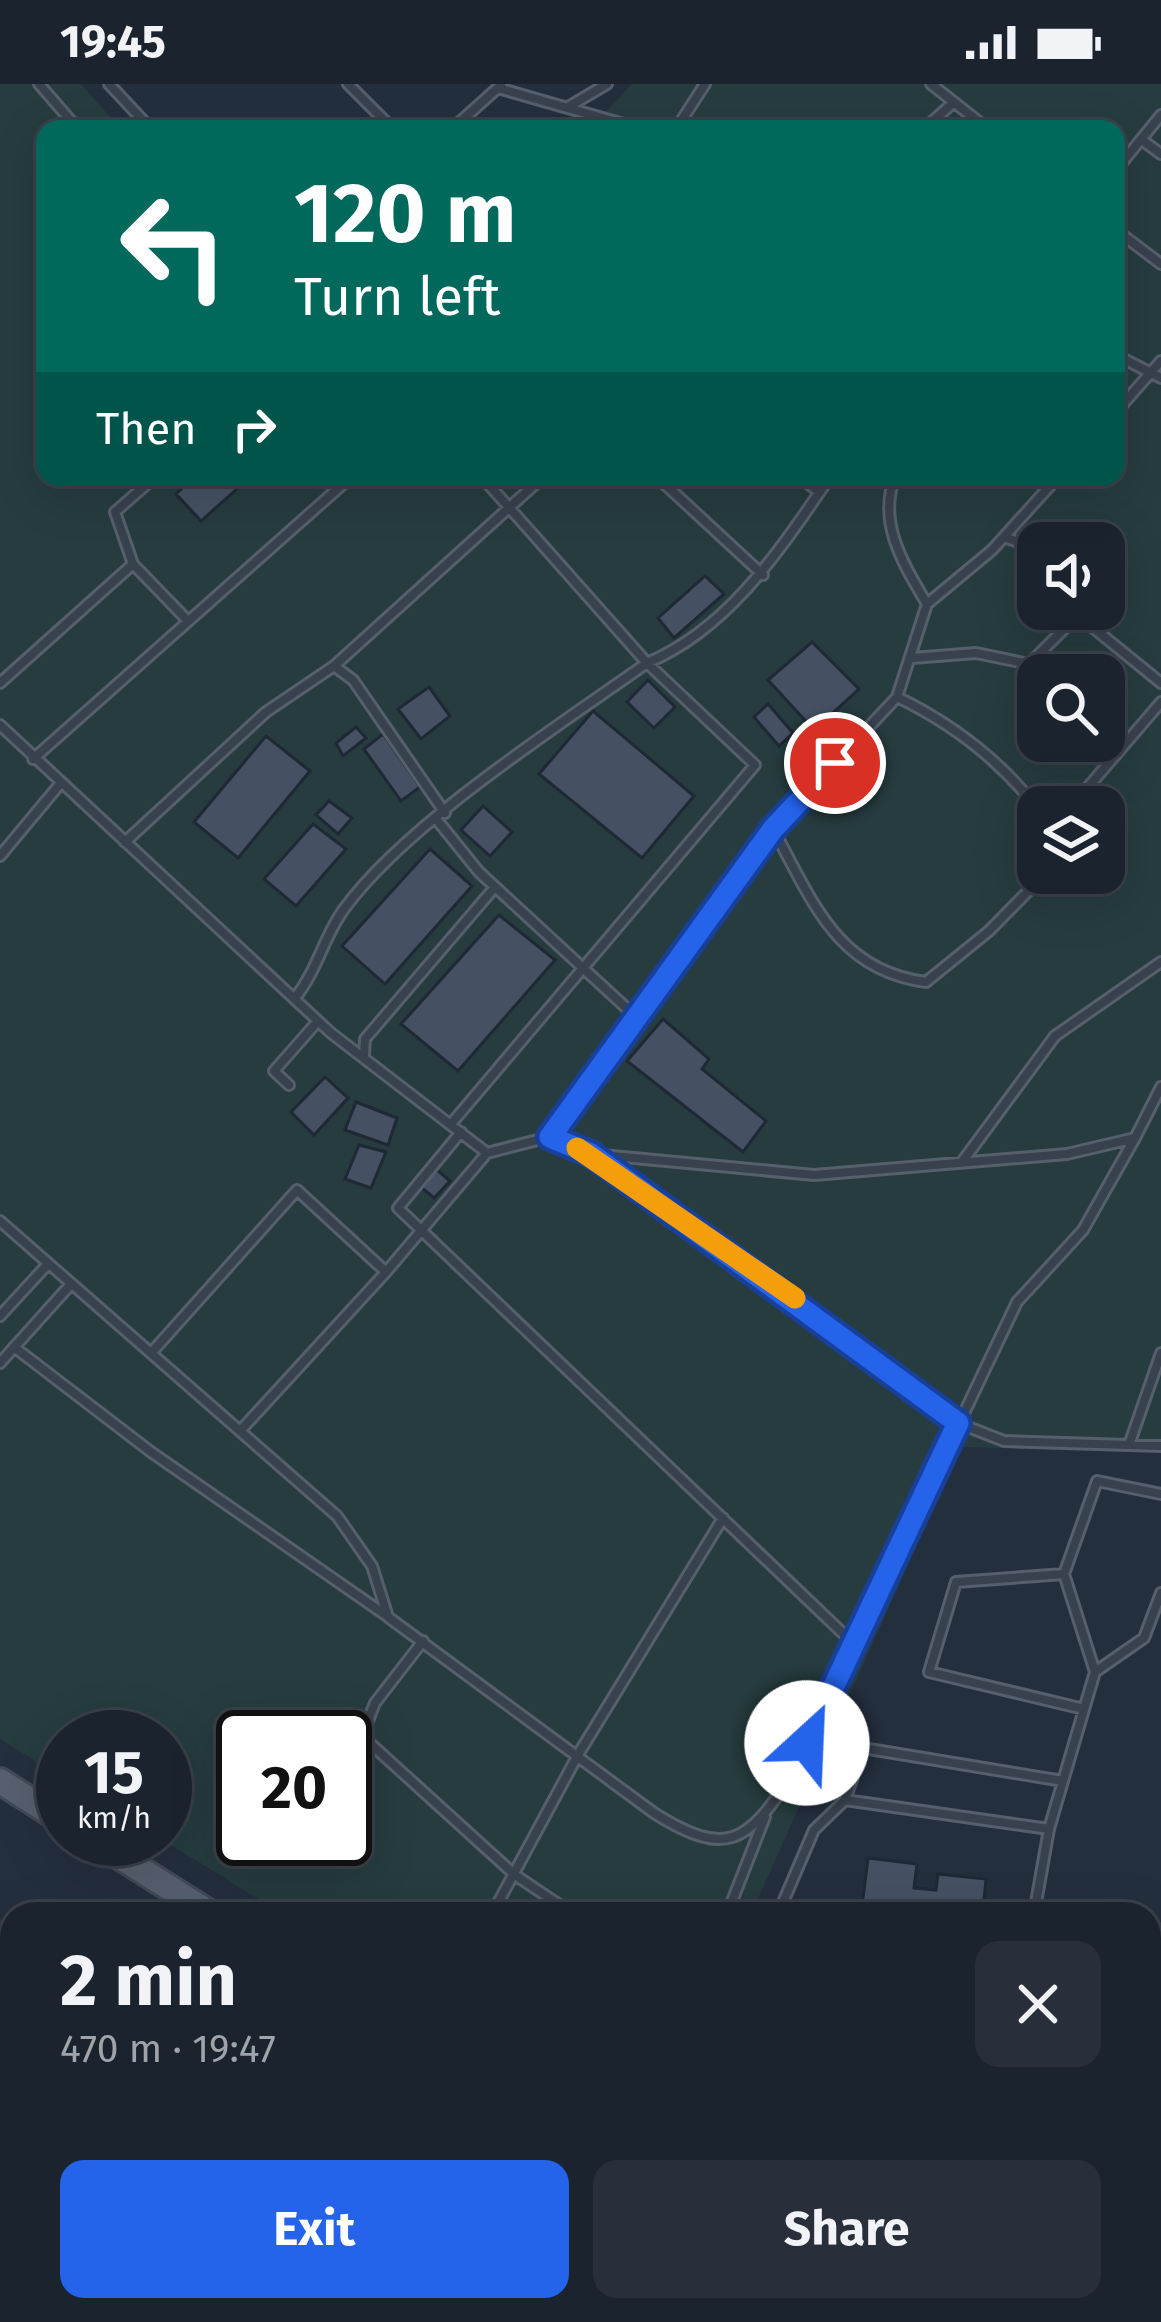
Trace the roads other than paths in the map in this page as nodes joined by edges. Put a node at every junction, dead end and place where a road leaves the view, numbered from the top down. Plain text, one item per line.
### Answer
1 (39, 84) edge
2 (109, 84) edge
3 (348, 84) edge
4 (607, 84) edge
5 (705, 84) edge
6 (932, 84) edge
7 (500, 86) edge
8 (954, 102) junction
9 (568, 107) junction
10 (1161, 115) edge
11 (70, 120) edge
12 (143, 120) edge
13 (384, 120) edge
14 (462, 120) edge
15 (611, 120) edge
16 (682, 120) edge
17 (934, 120) edge
18 (977, 120) edge
19 (1142, 140) junction
20 (1161, 154) edge
21 (1125, 160) edge
22 (1125, 237) edge
23 (1161, 264) edge
24 (1125, 360) edge
25 (1161, 361) edge
26 (1151, 373) junction
27 (1161, 378) edge
28 (1125, 402) edge
29 (145, 486) edge
30 (341, 486) edge
31 (491, 486) edge
32 (533, 486) edge
33 (667, 486) edge
34 (811, 486) edge
35 (823, 486) edge
36 (891, 486) edge
37 (1050, 486) edge
38 (819, 492) junction
39 (511, 506) junction
40 (1004, 537) junction
41 (1017, 542) edge
42 (133, 564) junction
43 (763, 575) junction
44 (927, 604) junction
45 (188, 621) junction
46 (1061, 630) edge
47 (1096, 630) edge
48 (912, 658) junction
49 (647, 663) junction
50 (334, 667) junction
51 (0, 683) edge
52 (1161, 683) edge
53 (897, 697) junction
54 (1161, 702) edge
55 (0, 725) edge
56 (33, 758) junction
57 (60, 784) junction
58 (1021, 786) edge
59 (1089, 786) edge
60 (441, 816) junction
61 (773, 829) junction
62 (124, 842) junction
63 (0, 856) edge
64 (495, 887) junction
65 (1025, 894) edge
66 (1161, 962) edge
67 (581, 971) junction
68 (295, 998) junction
69 (636, 1017) junction
70 (319, 1021) junction
71 (364, 1057) junction
72 (290, 1085) dead end
73 (1161, 1087) edge
74 (451, 1124) junction
75 (460, 1132) junction
76 (550, 1137) junction
77 (1135, 1138) junction
78 (487, 1153) junction
79 (591, 1154) junction
80 (961, 1163) junction
81 (0, 1221) edge
82 (423, 1231) junction
83 (47, 1265) junction
84 (386, 1272) junction
85 (71, 1284) junction
86 (0, 1316) edge
87 (14, 1347) junction
88 (152, 1352) junction
89 (1161, 1353) edge
90 (0, 1363) edge
91 (1152, 1378) junction
92 (1161, 1386) edge
93 (958, 1423) junction
94 (241, 1430) junction
95 (1129, 1445) junction
96 (1161, 1446) edge
97 (1161, 1494) edge
98 (723, 1518) junction
99 (1064, 1574) junction
100 (1161, 1593) edge
101 (388, 1617) junction
102 (423, 1641) junction
103 (854, 1644) junction
104 (1095, 1672) junction
105 (1084, 1709) junction
106 (579, 1753) junction
107 (1063, 1780) junction
108 (0, 1781) edge
109 (845, 1800) junction
110 (36, 1803) edge
111 (765, 1815) junction
112 (1049, 1828) junction
113 (135, 1866) edge
114 (514, 1875) junction
115 (192, 1902) edge
116 (499, 1902) edge
117 (555, 1902) edge
118 (732, 1902) edge
119 (783, 1902) edge
120 (1036, 1902) edge

1 - 11 lane
2 - 12 lane
3 - 13 lane
4 - 9 lane
5 - 16 lane
6 - 8 lane
7 - 9 lane
7 - 14 lane
8 - 17 lane
8 - 18 lane
9 - 15 lane
10 - 19 lane
19 - 20 lane
19 - 21 lane
22 - 23 lane
24 - 26 lane
25 - 26 lane
26 - 27 lane
26 - 28 lane
29 - 42 lane
30 - 45 lane
31 - 39 lane
32 - 39 lane
33 - 43 lane
34 - 38 lane
35 - 38 lane
36 - 44 lane
37 - 40 lane
38 - 43 lane
39 - 49 lane
39 - 50 lane
40 - 41 lane
40 - 44 lane
42 - 45 lane
42 - 51 lane
43 - 49 lane
44 - 48 lane
45 - 56 lane
46 - 48 lane
47 - 52 lane
48 - 53 lane
49 - 60 lane
49 - 67 lane
50 - 60 lane
50 - 62 lane
53 - 58 lane
53 - 61 lane
54 - 59 lane
55 - 56 lane
56 - 57 lane
57 - 62 lane
57 - 63 lane
60 - 64 lane
60 - 68 lane
61 - 65 lane
61 - 69 lane
62 - 68 lane
64 - 67 lane
64 - 71 lane
66 - 80 lane
67 - 69 lane
67 - 74 lane
68 - 70 lane
69 - 76 lane
70 - 71 lane
70 - 72 lane
71 - 74 lane
73 - 77 lane
74 - 75 lane
75 - 78 lane
75 - 82 lane
76 - 78 lane
76 - 79 lane
77 - 80 lane
77 - 93 lane
78 - 82 lane
79 - 80 lane
79 - 93 lane
81 - 83 lane
82 - 84 lane
82 - 98 lane
83 - 85 lane
83 - 86 lane
84 - 88 lane
84 - 94 lane
85 - 87 lane
85 - 88 lane
87 - 90 lane
87 - 101 lane
88 - 94 lane
89 - 91 lane
91 - 92 lane
91 - 95 lane
93 - 95 lane
93 - 103 lane
94 - 101 lane
95 - 96 lane
97 - 99 lane
98 - 103 lane
98 - 106 lane
99 - 104 lane
99 - 105 lane
100 - 104 lane
101 - 102 lane
102 - 106 lane
102 - 114 lane
103 - 111 lane
104 - 105 lane
105 - 107 lane
106 - 111 lane
106 - 114 lane
107 - 109 lane
107 - 112 lane
108 - 110 main road
109 - 112 lane
109 - 119 lane
111 - 118 lane
112 - 120 lane
113 - 115 main road
114 - 116 lane
114 - 117 lane

